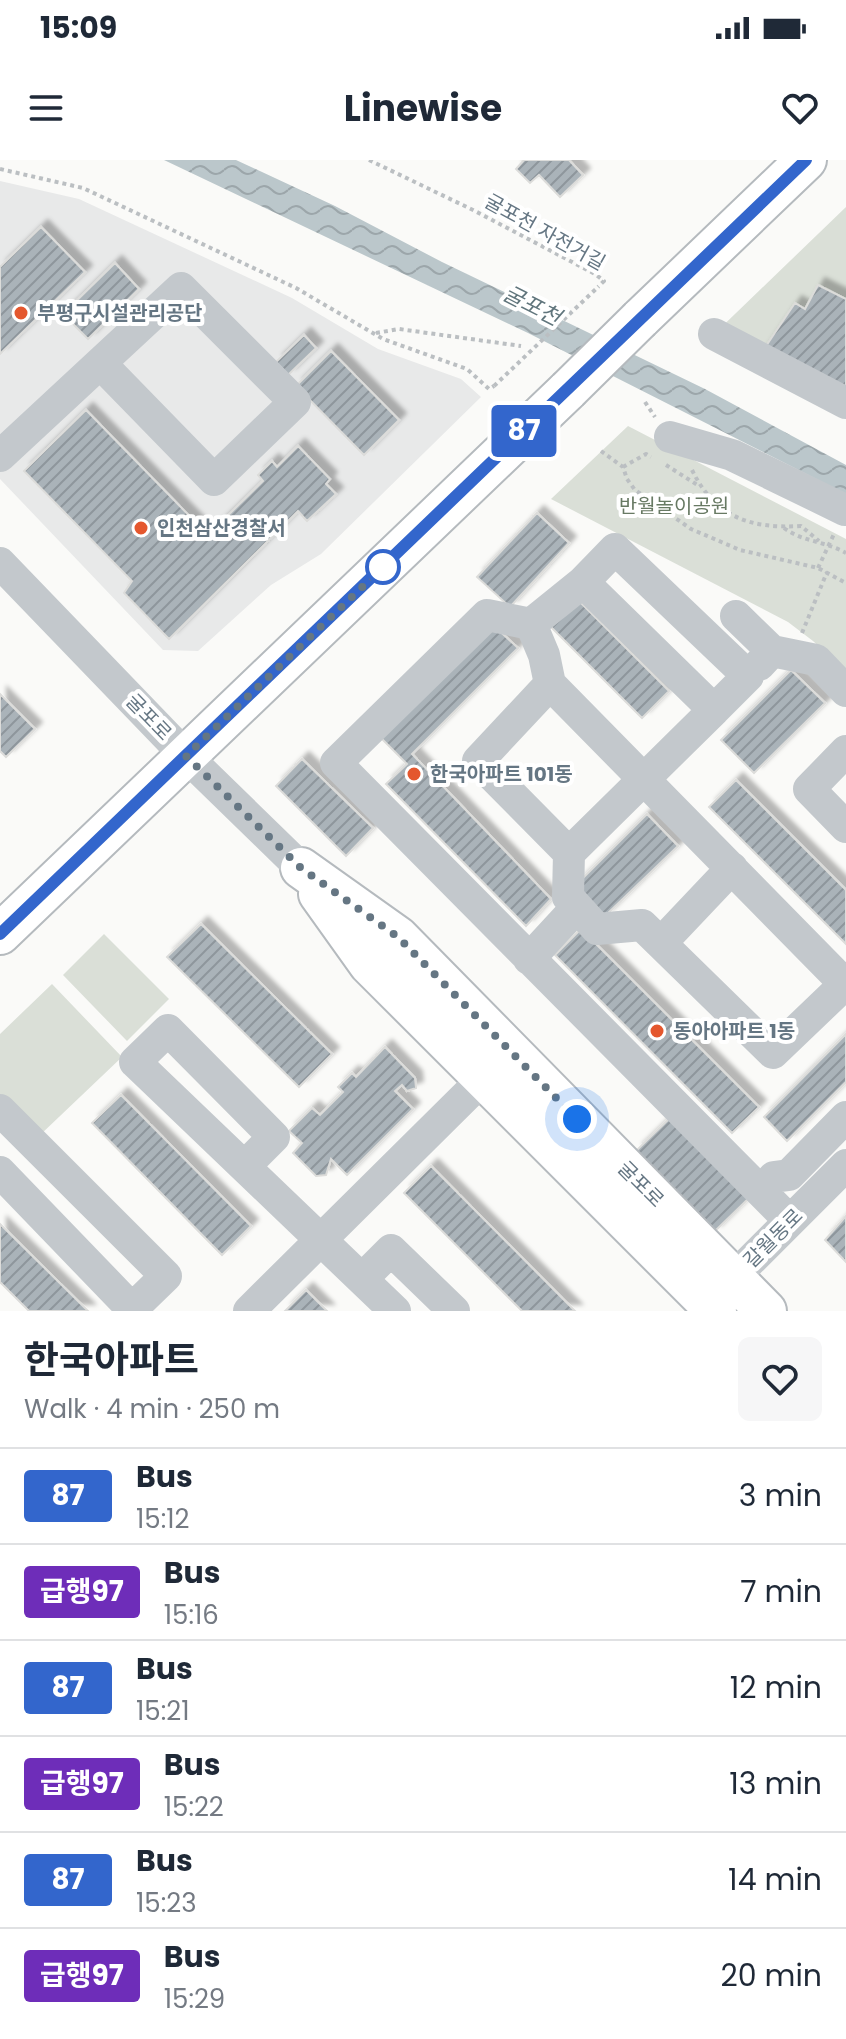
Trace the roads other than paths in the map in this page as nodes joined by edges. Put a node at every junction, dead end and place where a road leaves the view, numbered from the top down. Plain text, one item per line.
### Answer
1 (806, 160) edge
2 (714, 334) dead end
3 (101, 364) junction
4 (846, 403) edge
5 (670, 437) dead end
6 (0, 456) edge
7 (845, 510) edge
8 (0, 563) edge
9 (583, 582) junction
10 (736, 616) dead end
11 (531, 624) junction
12 (772, 651) junction
13 (748, 676) junction
14 (550, 684) junction
15 (846, 691) edge
16 (714, 710) junction
17 (846, 751) edge
18 (186, 756) junction
19 (646, 779) junction
20 (846, 827) edge
21 (569, 853) junction
22 (301, 868) junction
23 (732, 868) junction
24 (577, 907) junction
25 (0, 934) edge
26 (661, 943) junction
27 (529, 959) junction
28 (846, 984) edge
29 (483, 1079) junction
30 (0, 1110) edge
31 (846, 1117) edge
32 (846, 1165) edge
33 (245, 1166) dead end
34 (0, 1172) edge
35 (761, 1191) junction
36 (790, 1221) junction
37 (321, 1239) junction
38 (362, 1279) junction
39 (714, 1301) edge
40 (133, 1310) edge
41 (249, 1311) edge
42 (395, 1311) edge
43 (454, 1311) edge
44 (766, 1311) edge

1 - 18 main road, bridge
2 - 4 street
3 - 3 street
3 - 6 street
5 - 7 street
8 - 18 street, 굴포로
9 - 11 street
9 - 13 street
9 - 16 street
10 - 12 street
11 - 14 street
11 - 27 street
12 - 13 street
12 - 15 street
13 - 16 street
14 - 19 street
14 - 21 street
16 - 19 street
17 - 20 street
18 - 22 street, 굴포로
18 - 25 main road
19 - 21 street
19 - 23 street
21 - 24 street
22 - 29 main road, 굴포로
22 - 39 main road, 굴포로
23 - 26 street
23 - 28 street
24 - 26 street
24 - 27 street
26 - 28 street
27 - 35 street
29 - 37 street
29 - 39 main road, 굴포로
30 - 40 street
31 - 35 street
32 - 36 street, 갈월동로
33 - 37 street
34 - 40 street
35 - 36 street
36 - 39 street, 갈월동로
37 - 38 street
37 - 41 street
38 - 42 street
38 - 43 street
39 - 44 main road, 굴포로

